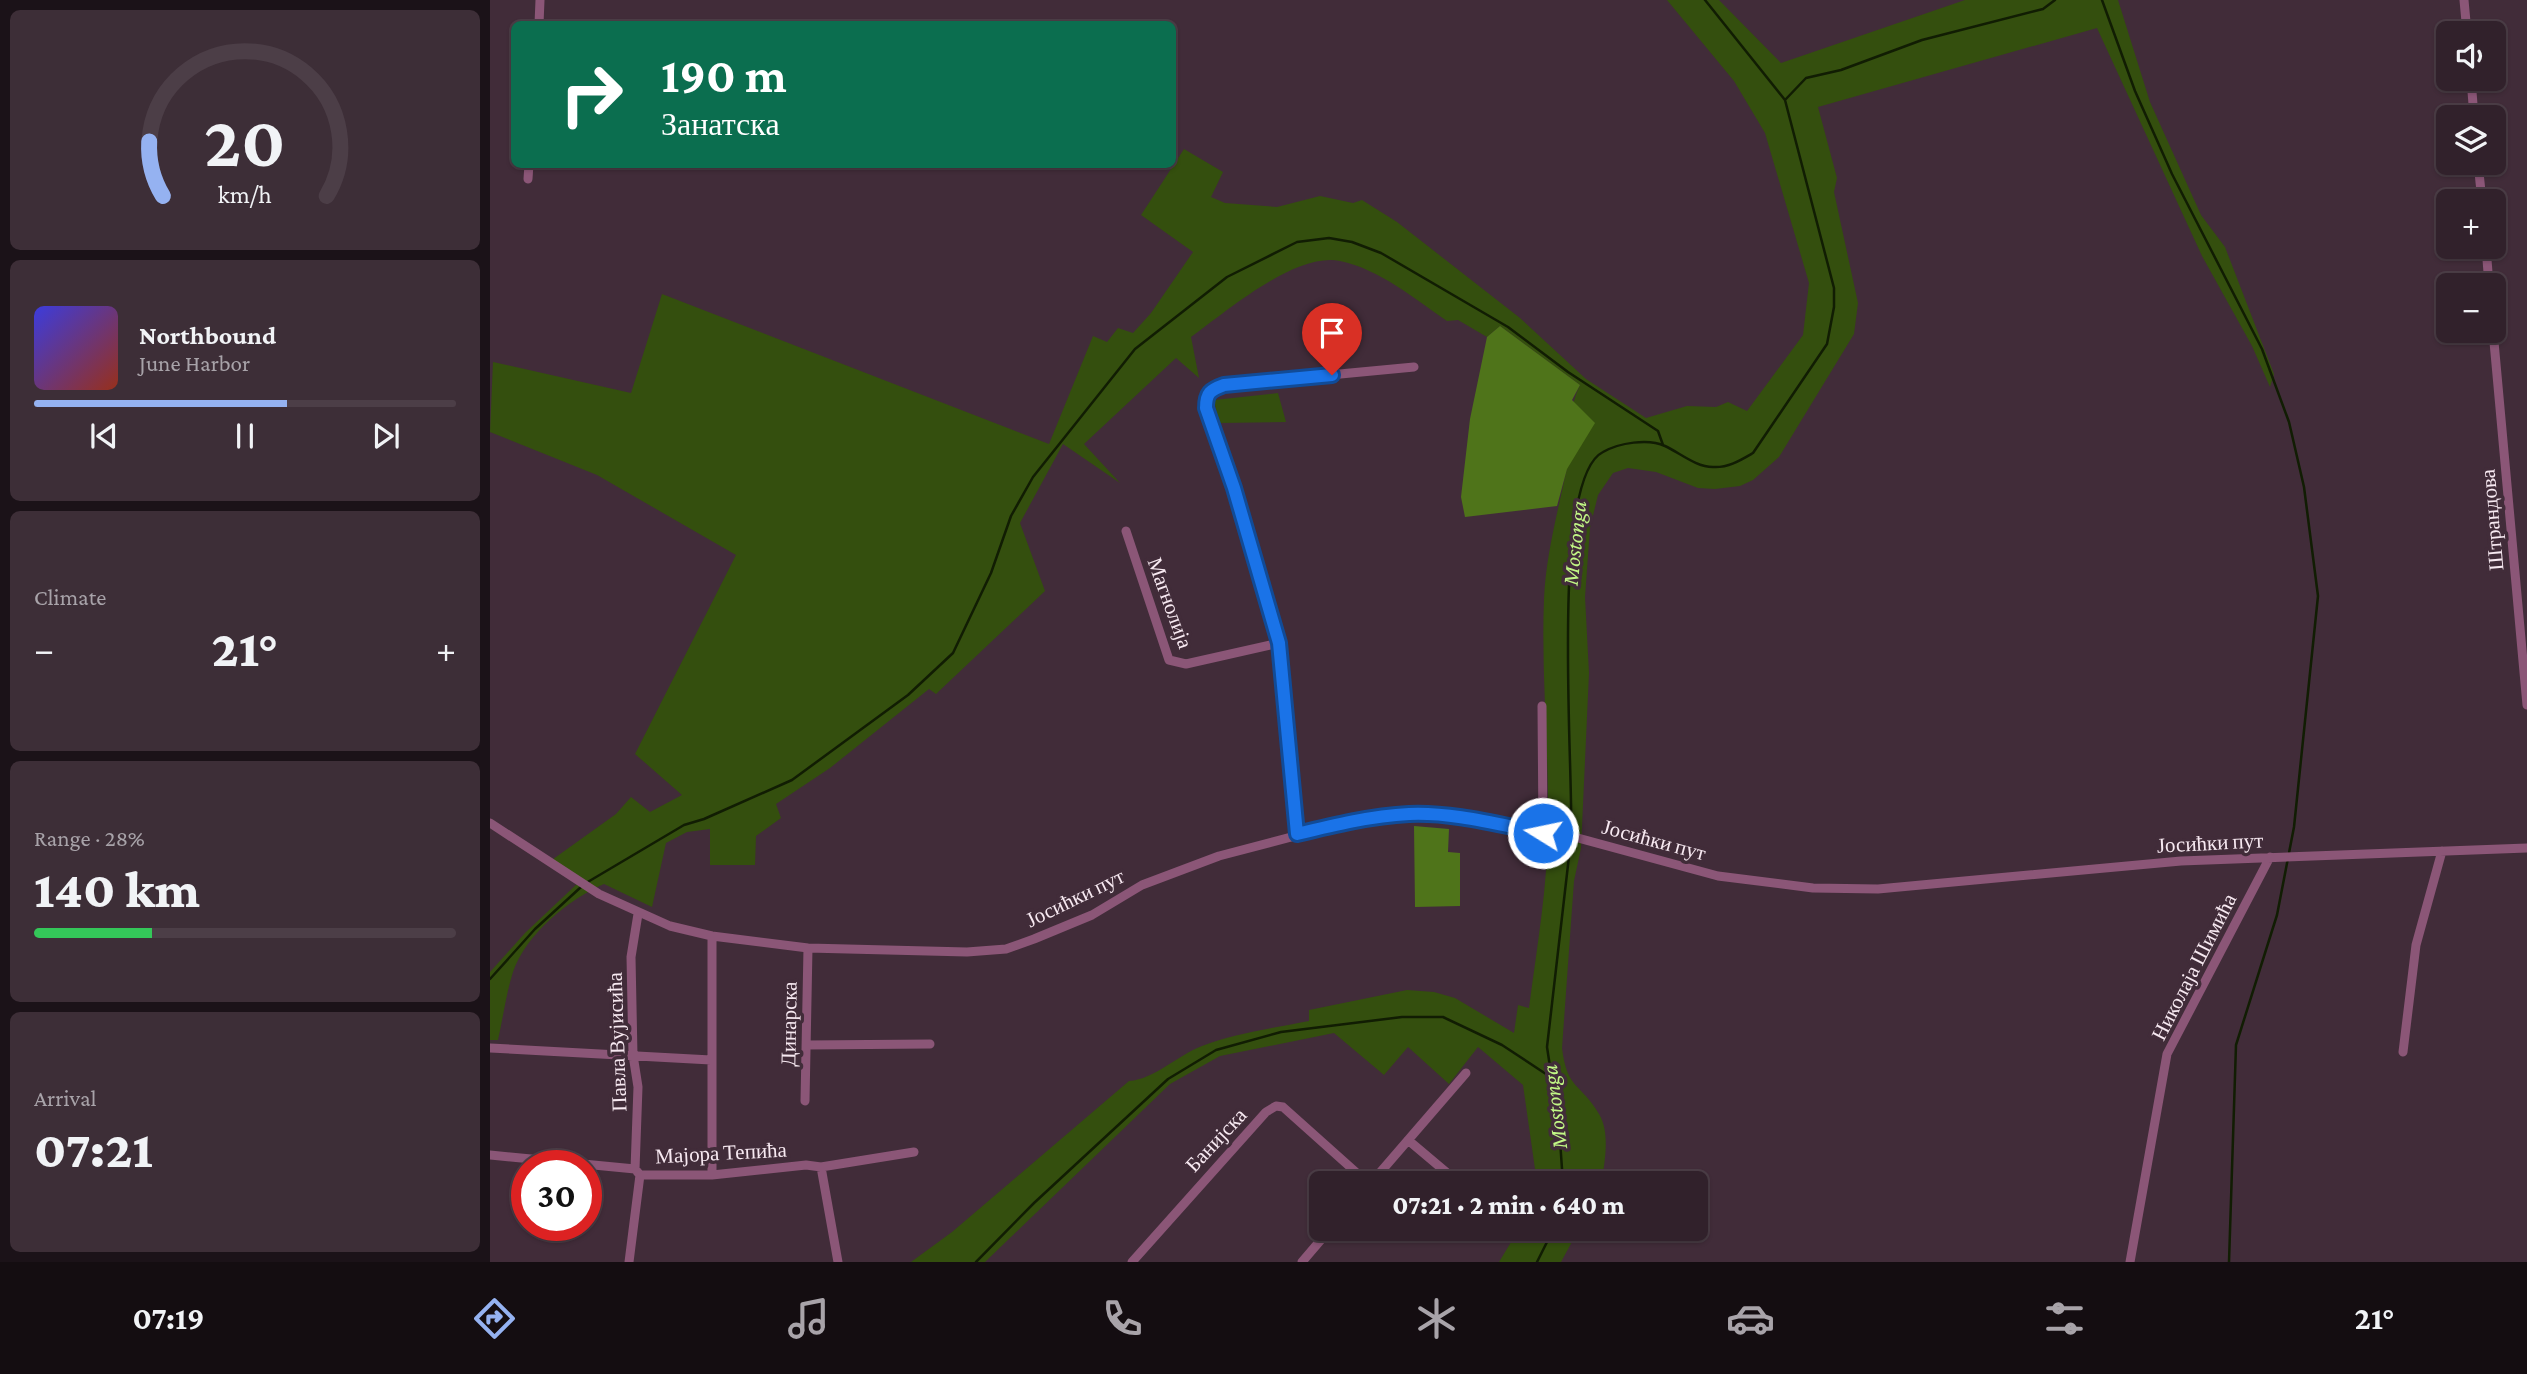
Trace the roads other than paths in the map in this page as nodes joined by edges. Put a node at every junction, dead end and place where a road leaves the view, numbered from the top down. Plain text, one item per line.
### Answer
1 (540, 0) edge
2 (2464, 0) edge
3 (539, 21) edge
4 (2466, 21) edge
5 (529, 168) edge
6 (528, 179) dead end
7 (2494, 343) edge
8 (1414, 367) dead end
9 (1126, 531) dead end
10 (1279, 643) junction
11 (2527, 705) edge
12 (1542, 706) dead end
13 (492, 828) edge
14 (1297, 834) junction
15 (1547, 834) junction
16 (2527, 848) edge
17 (2442, 851) junction
18 (2274, 857) junction
19 (638, 914) junction
20 (712, 936) junction
21 (807, 948) junction
22 (930, 1044) dead end
23 (807, 1045) junction
24 (490, 1048) edge
25 (2403, 1052) dead end
26 (633, 1055) junction
27 (711, 1060) junction
28 (1466, 1073) dead end
29 (805, 1101) dead end
30 (1408, 1140) junction
31 (914, 1152) dead end
32 (490, 1155) edge
33 (821, 1167) junction
34 (1356, 1171) edge
35 (1381, 1171) edge
36 (1445, 1171) edge
37 (637, 1172) junction
38 (712, 1175) junction
39 (1320, 1241) edge
40 (629, 1262) edge
41 (838, 1262) edge
42 (1132, 1262) edge
43 (1302, 1262) edge
44 (2130, 1262) edge

1 - 3 street
2 - 4 street
5 - 6 street
7 - 11 street, Штрандова
8 - 10 street
9 - 10 street, Магнолија
10 - 14 street
12 - 15 street
13 - 19 street, Јосићки пут
14 - 15 street, Јосићки пут
14 - 21 street, Јосићки пут
15 - 18 street, Јосићки пут
16 - 17 street, Јосићки пут
17 - 18 street, Јосићки пут
17 - 25 street
18 - 44 street, Николаја Шимића
19 - 20 street, Јосићки пут
19 - 26 street, Павла Вујисића
20 - 21 street, Јосићки пут
20 - 27 street
21 - 23 street, Динарска
22 - 23 street
23 - 29 street, Динарска
24 - 26 street
26 - 27 street
26 - 37 street, Павла Вујисића
27 - 38 street
28 - 30 street
30 - 35 street
30 - 36 street
31 - 33 street, Мајора Тепића
32 - 37 street, Мајора Тепића
33 - 38 street, Мајора Тепића
33 - 41 street
34 - 42 street, Банијска
37 - 38 street, Мајора Тепића
37 - 40 street, Павла Вујисића
39 - 43 street

